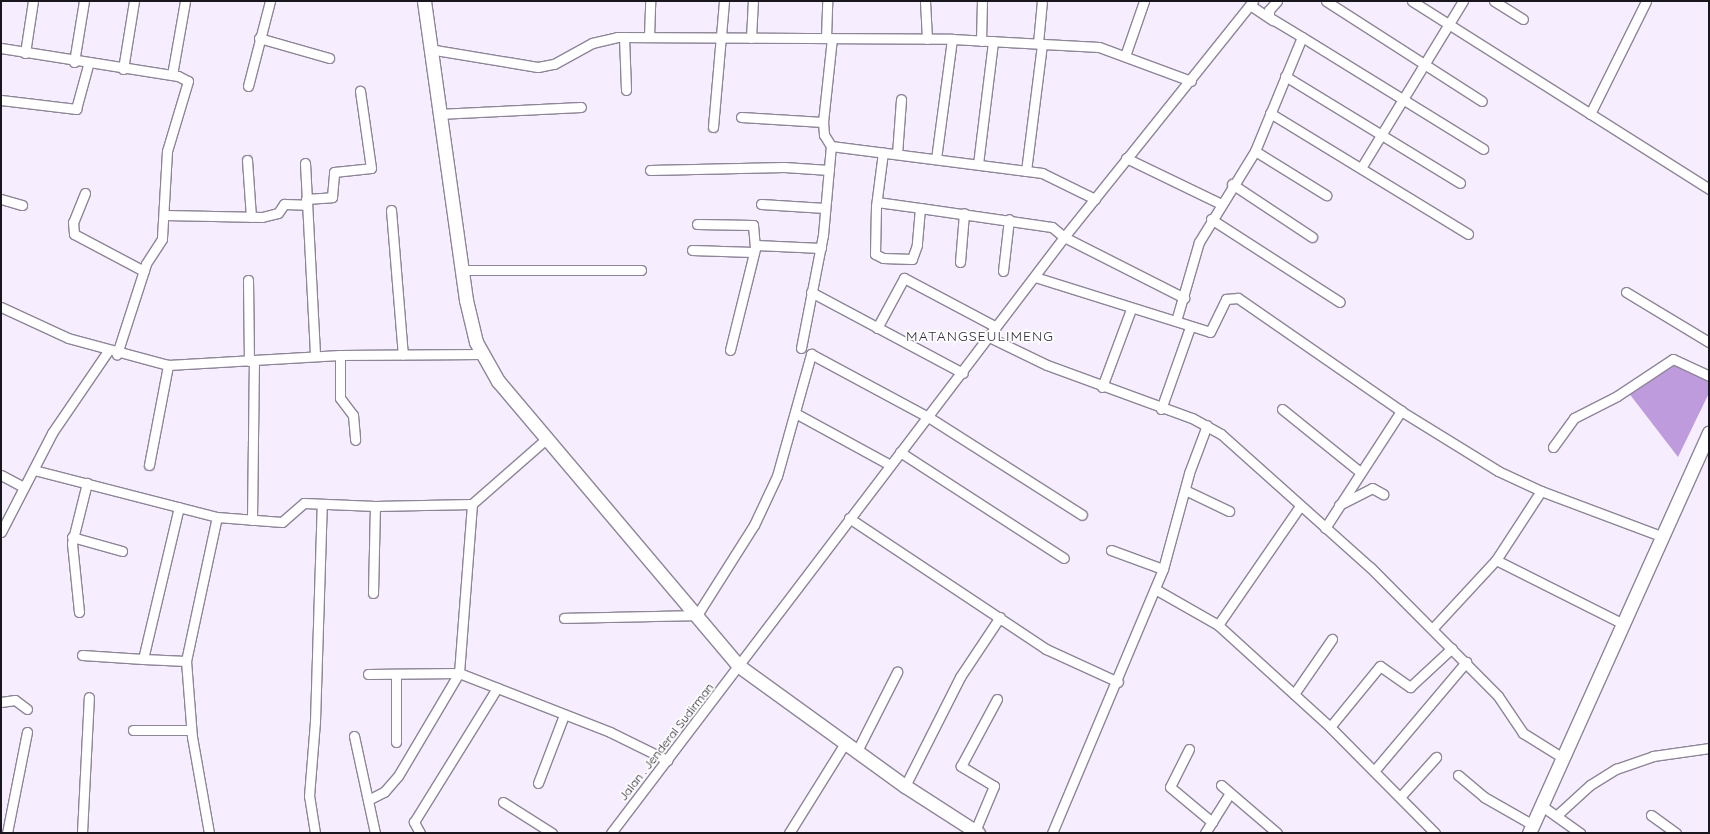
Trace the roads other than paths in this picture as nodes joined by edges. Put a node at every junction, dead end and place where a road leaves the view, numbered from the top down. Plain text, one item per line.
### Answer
1 (34, 1) edge
2 (84, 1) edge
3 (134, 1) edge
4 (184, 1) edge
5 (270, 1) edge
6 (424, 1) edge
7 (650, 1) edge
8 (724, 1) edge
9 (754, 1) edge
10 (827, 1) edge
11 (925, 1) edge
12 (982, 1) edge
13 (1042, 1) edge
14 (1144, 1) edge
15 (1277, 1) edge
16 (1326, 1) edge
17 (1412, 1) edge
18 (1463, 1) edge
19 (1494, 1) edge
20 (1646, 1) edge
21 (1251, 3) edge
22 (1523, 19) dead end
23 (1274, 20) junction
24 (1449, 24) junction
25 (624, 37) junction
26 (649, 37) junction
27 (720, 37) junction
28 (1302, 37) junction
29 (259, 38) junction
30 (751, 38) junction
31 (829, 38) junction
32 (927, 39) junction
33 (952, 39) junction
34 (982, 41) junction
35 (993, 41) junction
36 (1040, 43) junction
37 (1, 48) edge
38 (429, 49) junction
39 (25, 53) junction
40 (1125, 56) junction
41 (329, 58) dead end
42 (74, 62) junction
43 (88, 65) junction
44 (1424, 65) junction
45 (123, 70) junction
46 (172, 75) junction
47 (1285, 76) junction
48 (1191, 82) junction
49 (248, 86) dead end
50 (626, 90) dead end
51 (360, 92) dead end
52 (901, 99) dead end
53 (1403, 99) junction
54 (1, 100) edge
55 (1482, 101) dead end
56 (580, 107) dead end
57 (1270, 113) junction
58 (438, 114) junction
59 (1590, 114) junction
60 (741, 117) dead end
61 (823, 122) junction
62 (713, 127) dead end
63 (1382, 135) junction
64 (831, 146) junction
65 (1483, 149) dead end
66 (1255, 151) junction
67 (883, 152) junction
68 (897, 154) junction
69 (1126, 158) junction
70 (936, 159) junction
71 (247, 160) dead end
72 (305, 163) dead end
73 (978, 164) junction
74 (1361, 168) junction
75 (650, 170) dead end
76 (829, 170) junction
77 (1026, 172) junction
78 (1460, 183) dead end
79 (1232, 184) junction
80 (1709, 189) edge
81 (85, 194) dead end
82 (1326, 195) dead end
83 (1, 199) edge
84 (1095, 199) junction
85 (306, 202) junction
86 (877, 202) junction
87 (761, 204) dead end
88 (1221, 204) junction
89 (22, 205) dead end
90 (825, 208) junction
91 (920, 208) junction
92 (391, 210) dead end
93 (964, 214) junction
94 (165, 215) junction
95 (251, 217) junction
96 (1009, 219) junction
97 (1211, 219) junction
98 (697, 224) dead end
99 (1468, 234) dead end
100 (1064, 237) junction
101 (1312, 237) dead end
102 (821, 248) junction
103 (692, 250) dead end
104 (754, 250) junction
105 (960, 262) dead end
106 (461, 270) junction
107 (641, 270) dead end
108 (144, 271) junction
109 (1003, 271) dead end
110 (1035, 277) junction
111 (248, 280) dead end
112 (811, 292) junction
113 (1626, 292) dead end
114 (1184, 298) junction
115 (1340, 302) dead end
116 (1, 307) edge
117 (1131, 309) junction
118 (1176, 321) junction
119 (996, 327) junction
120 (1190, 327) junction
121 (877, 328) junction
122 (992, 338) junction
123 (1709, 342) edge
124 (801, 348) dead end
125 (730, 350) dead end
126 (108, 351) junction
127 (118, 354) junction
128 (482, 354) junction
129 (340, 355) junction
130 (402, 355) junction
131 (315, 356) junction
132 (252, 360) junction
133 (168, 365) junction
134 (963, 373) junction
135 (1709, 376) edge
136 (1102, 387) junction
137 (1161, 409) junction
138 (1282, 409) dead end
139 (1401, 411) junction
140 (797, 414) junction
141 (931, 418) junction
142 (1207, 425) junction
143 (1709, 433) edge
144 (547, 438) junction
145 (355, 440) dead end
146 (1553, 447) dead end
147 (902, 453) junction
148 (149, 465) dead end
149 (890, 465) junction
150 (34, 470) junction
151 (1360, 472) junction
152 (1, 475) edge
153 (87, 483) junction
154 (24, 488) junction
155 (1185, 490) junction
156 (1541, 491) junction
157 (1383, 494) dead end
158 (322, 504) junction
159 (472, 504) junction
160 (375, 506) junction
161 (1300, 506) junction
162 (1339, 506) junction
163 (179, 507) junction
164 (1229, 511) dead end
165 (1082, 515) dead end
166 (217, 517) junction
167 (252, 520) junction
168 (850, 520) junction
169 (1325, 528) junction
170 (1, 532) edge
171 (1661, 536) junction
172 (72, 537) junction
173 (1111, 550) dead end
174 (122, 551) dead end
175 (1064, 558) dead end
176 (1496, 560) junction
177 (1162, 569) junction
178 (1154, 589) junction
179 (373, 593) dead end
180 (79, 612) dead end
181 (697, 615) junction
182 (1000, 617) junction
183 (564, 618) dead end
184 (1622, 624) junction
185 (1218, 625) junction
186 (1432, 629) junction
187 (1332, 639) dead end
188 (1452, 648) junction
189 (82, 655) dead end
190 (143, 659) junction
191 (186, 661) junction
192 (1466, 662) junction
193 (740, 666) junction
194 (897, 672) dead end
195 (459, 673) junction
196 (368, 674) dead end
197 (396, 674) junction
198 (1118, 682) junction
199 (497, 688) junction
200 (1294, 694) junction
201 (89, 698) dead end
202 (997, 699) dead end
203 (1, 702) edge
204 (27, 709) dead end
205 (564, 715) junction
206 (1330, 727) junction
207 (133, 730) dead end
208 (191, 730) junction
209 (27, 732) dead end
210 (354, 736) dead end
211 (396, 742) dead end
212 (845, 742) junction
213 (1709, 748) edge
214 (1189, 749) dead end
215 (857, 751) junction
216 (1436, 757) dead end
217 (1564, 758) junction
218 (667, 760) junction
219 (1374, 771) junction
220 (1458, 775) dead end
221 (538, 783) dead end
222 (1221, 785) dead end
223 (905, 786) junction
224 (1230, 793) junction
225 (1400, 797) junction
226 (368, 800) junction
227 (503, 802) dead end
228 (1542, 806) junction
229 (1651, 815) dead end
230 (1556, 816) junction
231 (1212, 822) junction
232 (1531, 829) edge
233 (972, 832) edge
234 (7, 833) edge
235 (82, 833) edge
236 (209, 833) edge
237 (316, 833) edge
238 (375, 833) edge
239 (420, 833) edge
240 (552, 833) edge
241 (611, 833) edge
242 (788, 833) edge
243 (1052, 833) edge
244 (1205, 833) edge
245 (1277, 833) edge
246 (1435, 833) edge
247 (1580, 833) edge
248 (1676, 833) edge

1 - 39 street
2 - 42 street
3 - 45 street
4 - 46 street
5 - 29 street
6 - 38 highway
7 - 26 street
8 - 27 street
9 - 30 street
10 - 31 street
11 - 32 street
12 - 34 street
13 - 36 street
14 - 40 street
15 - 23 street
16 - 44 street
17 - 24 street
18 - 24 street
19 - 22 street
20 - 59 street
21 - 23 street
21 - 48 street, Jalan . Jenderal Sudirman
23 - 28 street
24 - 44 street
24 - 59 street
25 - 26 street
25 - 38 street
25 - 50 street
26 - 27 street
27 - 30 street
27 - 62 street
28 - 47 street
28 - 53 street
29 - 41 street
29 - 49 street
30 - 31 street
31 - 32 street
31 - 61 street
32 - 33 street
33 - 34 street
33 - 70 street
34 - 35 street
35 - 36 street
35 - 73 street
36 - 40 street
36 - 77 street
37 - 39 street
38 - 58 highway
39 - 42 street
40 - 48 street
42 - 43 street
43 - 45 street
43 - 54 street
44 - 53 street
44 - 55 street
45 - 46 street
46 - 94 street
47 - 57 street
47 - 63 street
48 - 69 street, Jalan . Jenderal Sudirman
51 - 85 street
52 - 68 street
53 - 63 street
53 - 65 street
56 - 58 street
57 - 66 street
57 - 74 street
58 - 106 highway
59 - 80 street
60 - 61 street
61 - 64 street
63 - 74 street
63 - 78 street
64 - 67 street
64 - 76 street
66 - 79 street
66 - 82 street
67 - 68 street
67 - 86 street
68 - 70 street
69 - 84 street, Jalan . Jenderal Sudirman
69 - 88 street
70 - 73 street
71 - 95 street
72 - 85 street
73 - 77 street
74 - 99 street
75 - 76 street
76 - 90 street
77 - 84 street
79 - 88 street
79 - 101 street
81 - 108 street
83 - 89 street
84 - 100 street, Jalan . Jenderal Sudirman
85 - 95 street
85 - 131 street
86 - 91 street
86 - 91 street
87 - 90 street
88 - 97 street
90 - 102 street
91 - 93 street
92 - 130 street
93 - 96 street
93 - 105 street
94 - 95 street
94 - 108 street
96 - 100 street
96 - 109 street
97 - 114 street
97 - 115 street
98 - 104 street
100 - 110 street, Jalan . Jenderal Sudirman
100 - 114 street
102 - 104 street
102 - 112 street
103 - 104 street
104 - 125 street
106 - 107 street
106 - 128 highway
108 - 127 street
110 - 117 street
110 - 119 street, Jalan . Jenderal Sudirman
111 - 132 street
112 - 121 street
112 - 124 street
113 - 123 street
114 - 118 street
116 - 126 street
117 - 118 street
117 - 136 street
118 - 120 street
119 - 121 street
119 - 122 street, Jalan . Jenderal Sudirman
120 - 137 street
120 - 139 street
121 - 134 street
122 - 134 street, Jalan . Jenderal Sudirman
122 - 136 street
126 - 127 street
126 - 150 street
127 - 133 street
128 - 130 street
128 - 144 highway
129 - 130 street
129 - 131 street
129 - 145 street
131 - 132 street
132 - 133 street
132 - 167 street
133 - 148 street
134 - 141 street, Jalan . Jenderal Sudirman
135 - 146 street
136 - 137 street
137 - 142 street
138 - 151 street
139 - 151 street
139 - 156 street
140 - 141 street
140 - 149 street
140 - 181 street
141 - 147 street, Jalan . Jenderal Sudirman
141 - 165 street
142 - 155 street
142 - 161 street
143 - 171 highway
144 - 159 street
144 - 181 highway
147 - 149 street, Jalan . Jenderal Sudirman
147 - 175 street
149 - 168 street, Jalan . Jenderal Sudirman
150 - 153 street
150 - 154 street
151 - 162 street
152 - 154 street
153 - 163 street
153 - 172 street
154 - 170 street
155 - 164 street
155 - 177 street
156 - 171 street
156 - 176 street
157 - 162 street
158 - 160 street
158 - 167 street
158 - 237 street
159 - 160 street
159 - 195 street
160 - 179 street
161 - 169 street
161 - 185 street
162 - 169 street
163 - 166 street
163 - 190 street
166 - 167 street
166 - 191 street
168 - 182 street
168 - 193 street, Jalan . Jenderal Sudirman
169 - 186 street
171 - 184 highway
172 - 174 street
172 - 180 street
173 - 177 street
176 - 184 street
176 - 186 street
177 - 178 street
178 - 185 street
178 - 198 street
181 - 183 street
181 - 193 highway
182 - 198 street
182 - 223 street
184 - 217 highway
185 - 200 street
186 - 188 street
187 - 200 street
188 - 192 street
188 - 206 street
189 - 190 street
190 - 191 street
191 - 208 street
192 - 217 street
192 - 219 street
193 - 212 highway
193 - 218 street, Jalan . Jenderal Sudirman
194 - 215 street
195 - 197 street
195 - 199 street
195 - 226 street
196 - 197 street
197 - 211 street
198 - 243 street
199 - 205 street
199 - 239 street
200 - 206 street
201 - 235 street
202 - 233 street
203 - 204 street
205 - 218 street
205 - 221 street
206 - 219 street
207 - 208 street
208 - 236 street
209 - 234 street
210 - 226 street
212 - 215 highway
212 - 242 street
213 - 230 street
214 - 231 street
215 - 223 highway
216 - 225 street
217 - 228 highway
218 - 241 street, Jalan . Jenderal Sudirman
219 - 225 street
220 - 232 street
222 - 224 street
223 - 233 highway
224 - 231 street
224 - 245 street
225 - 246 street
226 - 238 street
227 - 240 street
228 - 230 street
228 - 232 highway
229 - 248 street
230 - 247 street
231 - 244 street

